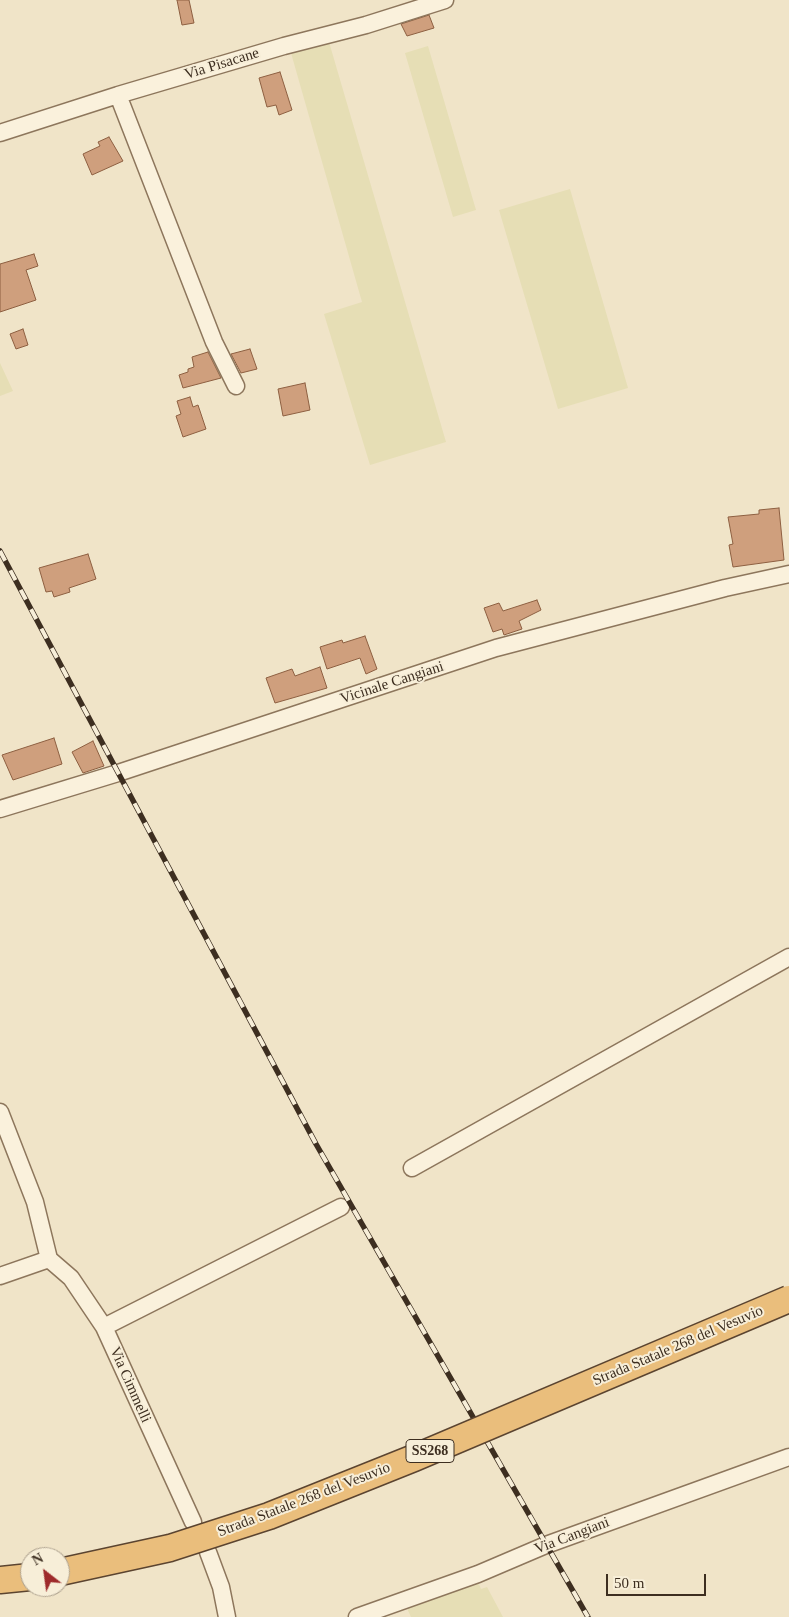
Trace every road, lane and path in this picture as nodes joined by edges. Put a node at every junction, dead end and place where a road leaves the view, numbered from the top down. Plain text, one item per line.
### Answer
1 (445, 0) edge
2 (118, 96) junction
3 (0, 133) edge
4 (236, 386) dead end
5 (789, 574) edge
6 (0, 809) edge
7 (789, 957) edge
8 (0, 1112) edge
9 (412, 1168) dead end
10 (341, 1207) dead end
11 (49, 1258) junction
12 (0, 1276) edge
13 (789, 1299) edge
14 (104, 1326) junction
15 (789, 1457) edge
16 (193, 1522) dead end
17 (208, 1552) dead end
18 (70, 1570) edge
19 (20, 1578) edge
20 (0, 1580) edge
21 (227, 1617) edge
22 (357, 1617) edge

1 - 2 street, Via Pisacane
2 - 3 street, Via Pisacane
2 - 4 street
5 - 6 street, Vicinale Cangiani
7 - 9 street
8 - 11 street
10 - 14 street
11 - 12 street
11 - 14 street, Via Cimmelli
13 - 18 highway, Strada Statale 268 del Vesuvio / SS268, bridge
14 - 16 street, Via Cimmelli
15 - 22 street, Via Cangiani
17 - 21 street
19 - 20 highway

